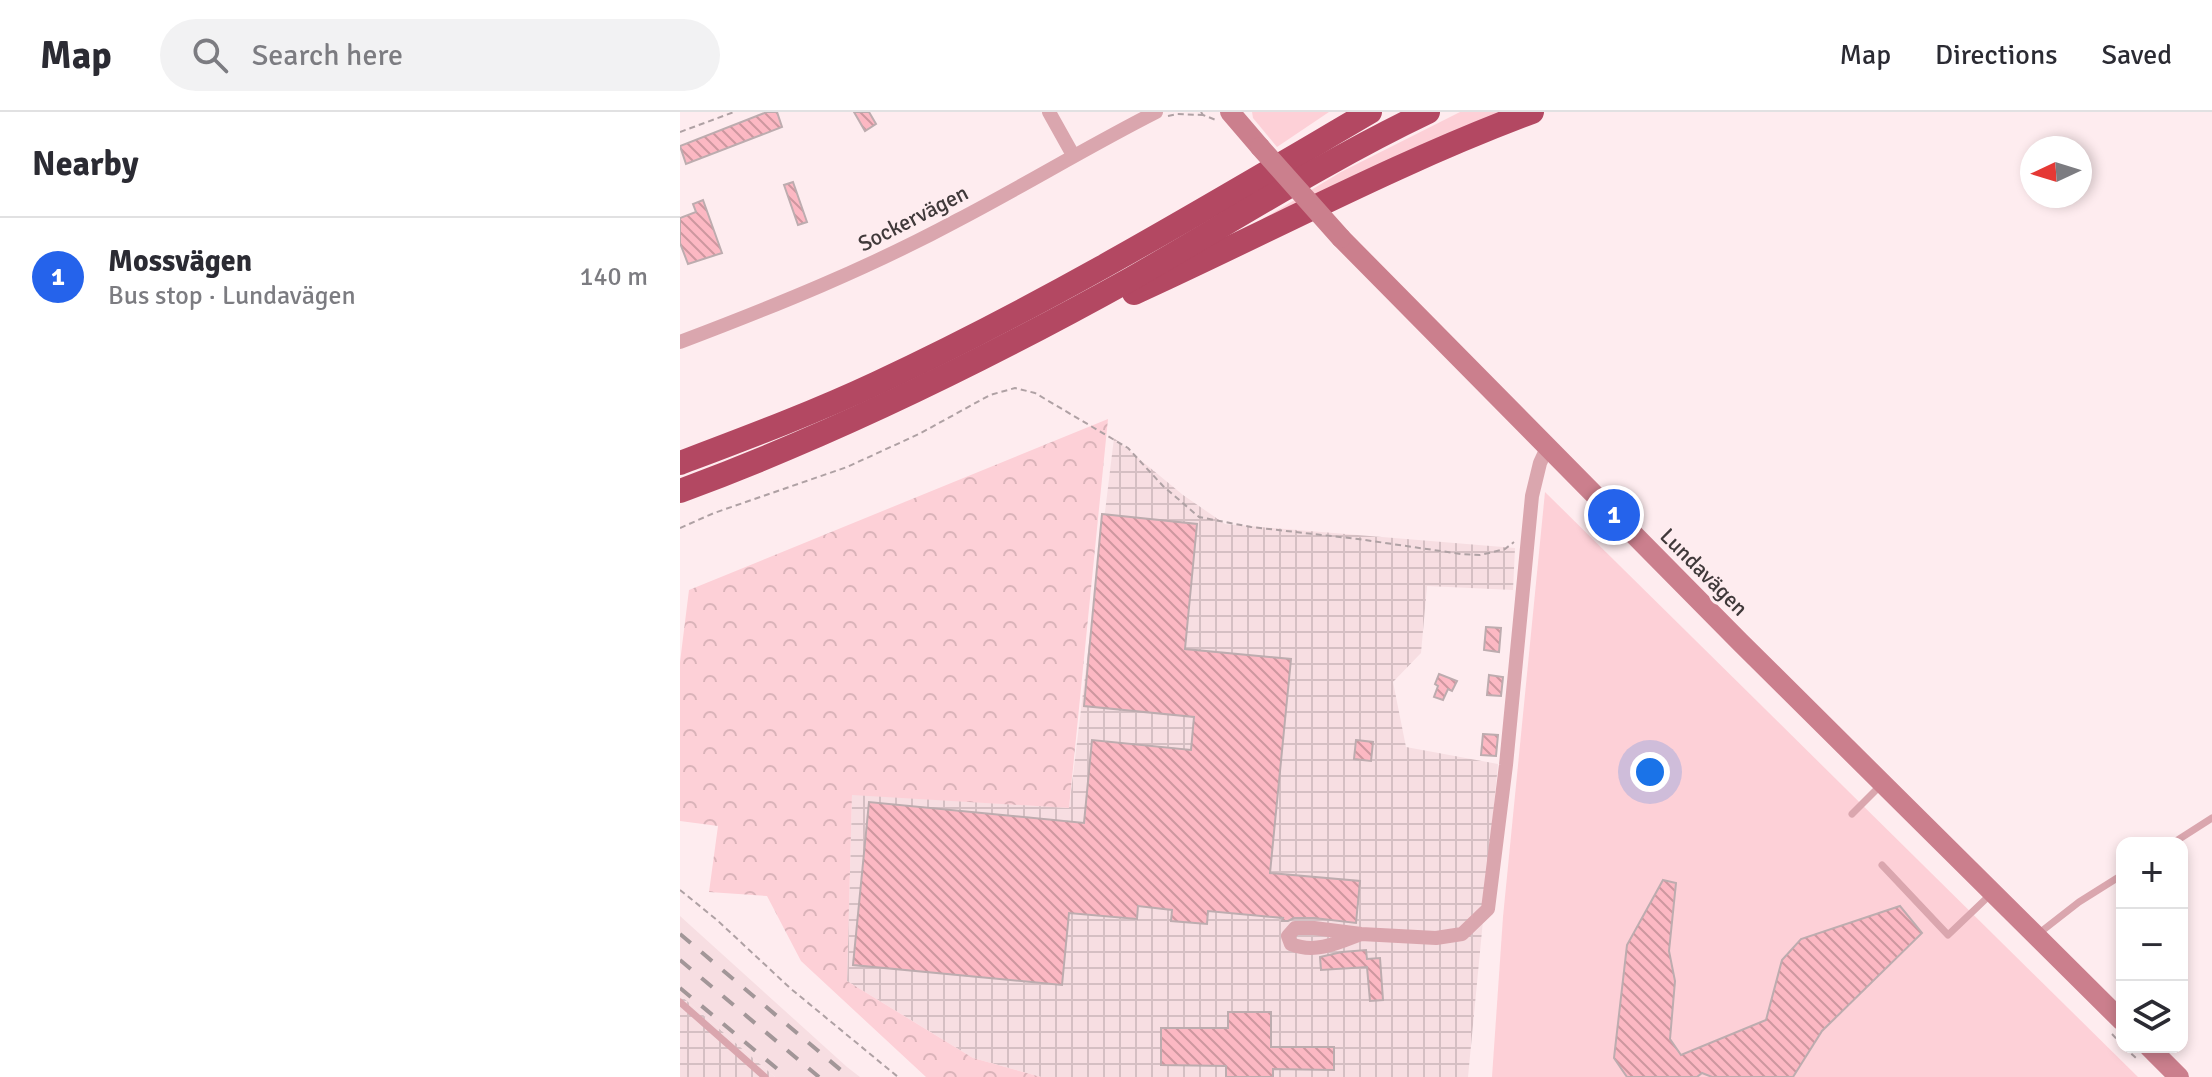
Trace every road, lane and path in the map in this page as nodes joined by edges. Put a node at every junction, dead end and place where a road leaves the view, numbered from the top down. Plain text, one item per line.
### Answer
1 (734, 112) edge
2 (1049, 112) edge
3 (1156, 112) edge
4 (1230, 112) edge
5 (1239, 112) edge
6 (1339, 112) edge
7 (1370, 112) edge
8 (1428, 112) edge
9 (1532, 112) edge
10 (680, 132) edge
11 (1254, 140) junction
12 (1073, 155) junction
13 (1114, 261) junction
14 (680, 342) edge
15 (1013, 343) junction
16 (1547, 448) junction
17 (680, 463) edge
18 (680, 491) edge
19 (1530, 523) junction
20 (680, 528) edge
21 (1883, 784) junction
22 (1852, 814) dead end
23 (2212, 818) edge
24 (2182, 837) edge
25 (1882, 865) dead end
26 (2116, 879) edge
27 (680, 890) edge
28 (1992, 892) junction
29 (1361, 934) dead end
30 (2036, 935) junction
31 (680, 1002) edge
32 (2116, 1015) edge
33 (2155, 1053) edge
34 (765, 1077) edge
35 (898, 1077) edge
36 (2179, 1077) edge

1 - 10 path
2 - 12 street
3 - 12 street, Sockervägen
4 - 11 main road, Lundavägen
5 - 11 main road
6 - 13 highway
7 - 13 highway
8 - 15 highway
9 - 15 highway
11 - 16 main road, Lundavägen, bridge
12 - 14 street, Sockervägen
13 - 17 highway
15 - 18 highway
16 - 19 street
16 - 21 main road, Lundavägen
19 - 20 path
19 - 29 street
21 - 22 lane
21 - 28 main road, Lundavägen
23 - 24 lane
25 - 28 lane
26 - 30 lane
27 - 35 path
28 - 30 main road, Lundavägen
30 - 32 main road, Lundavägen
31 - 34 lane
33 - 36 main road

